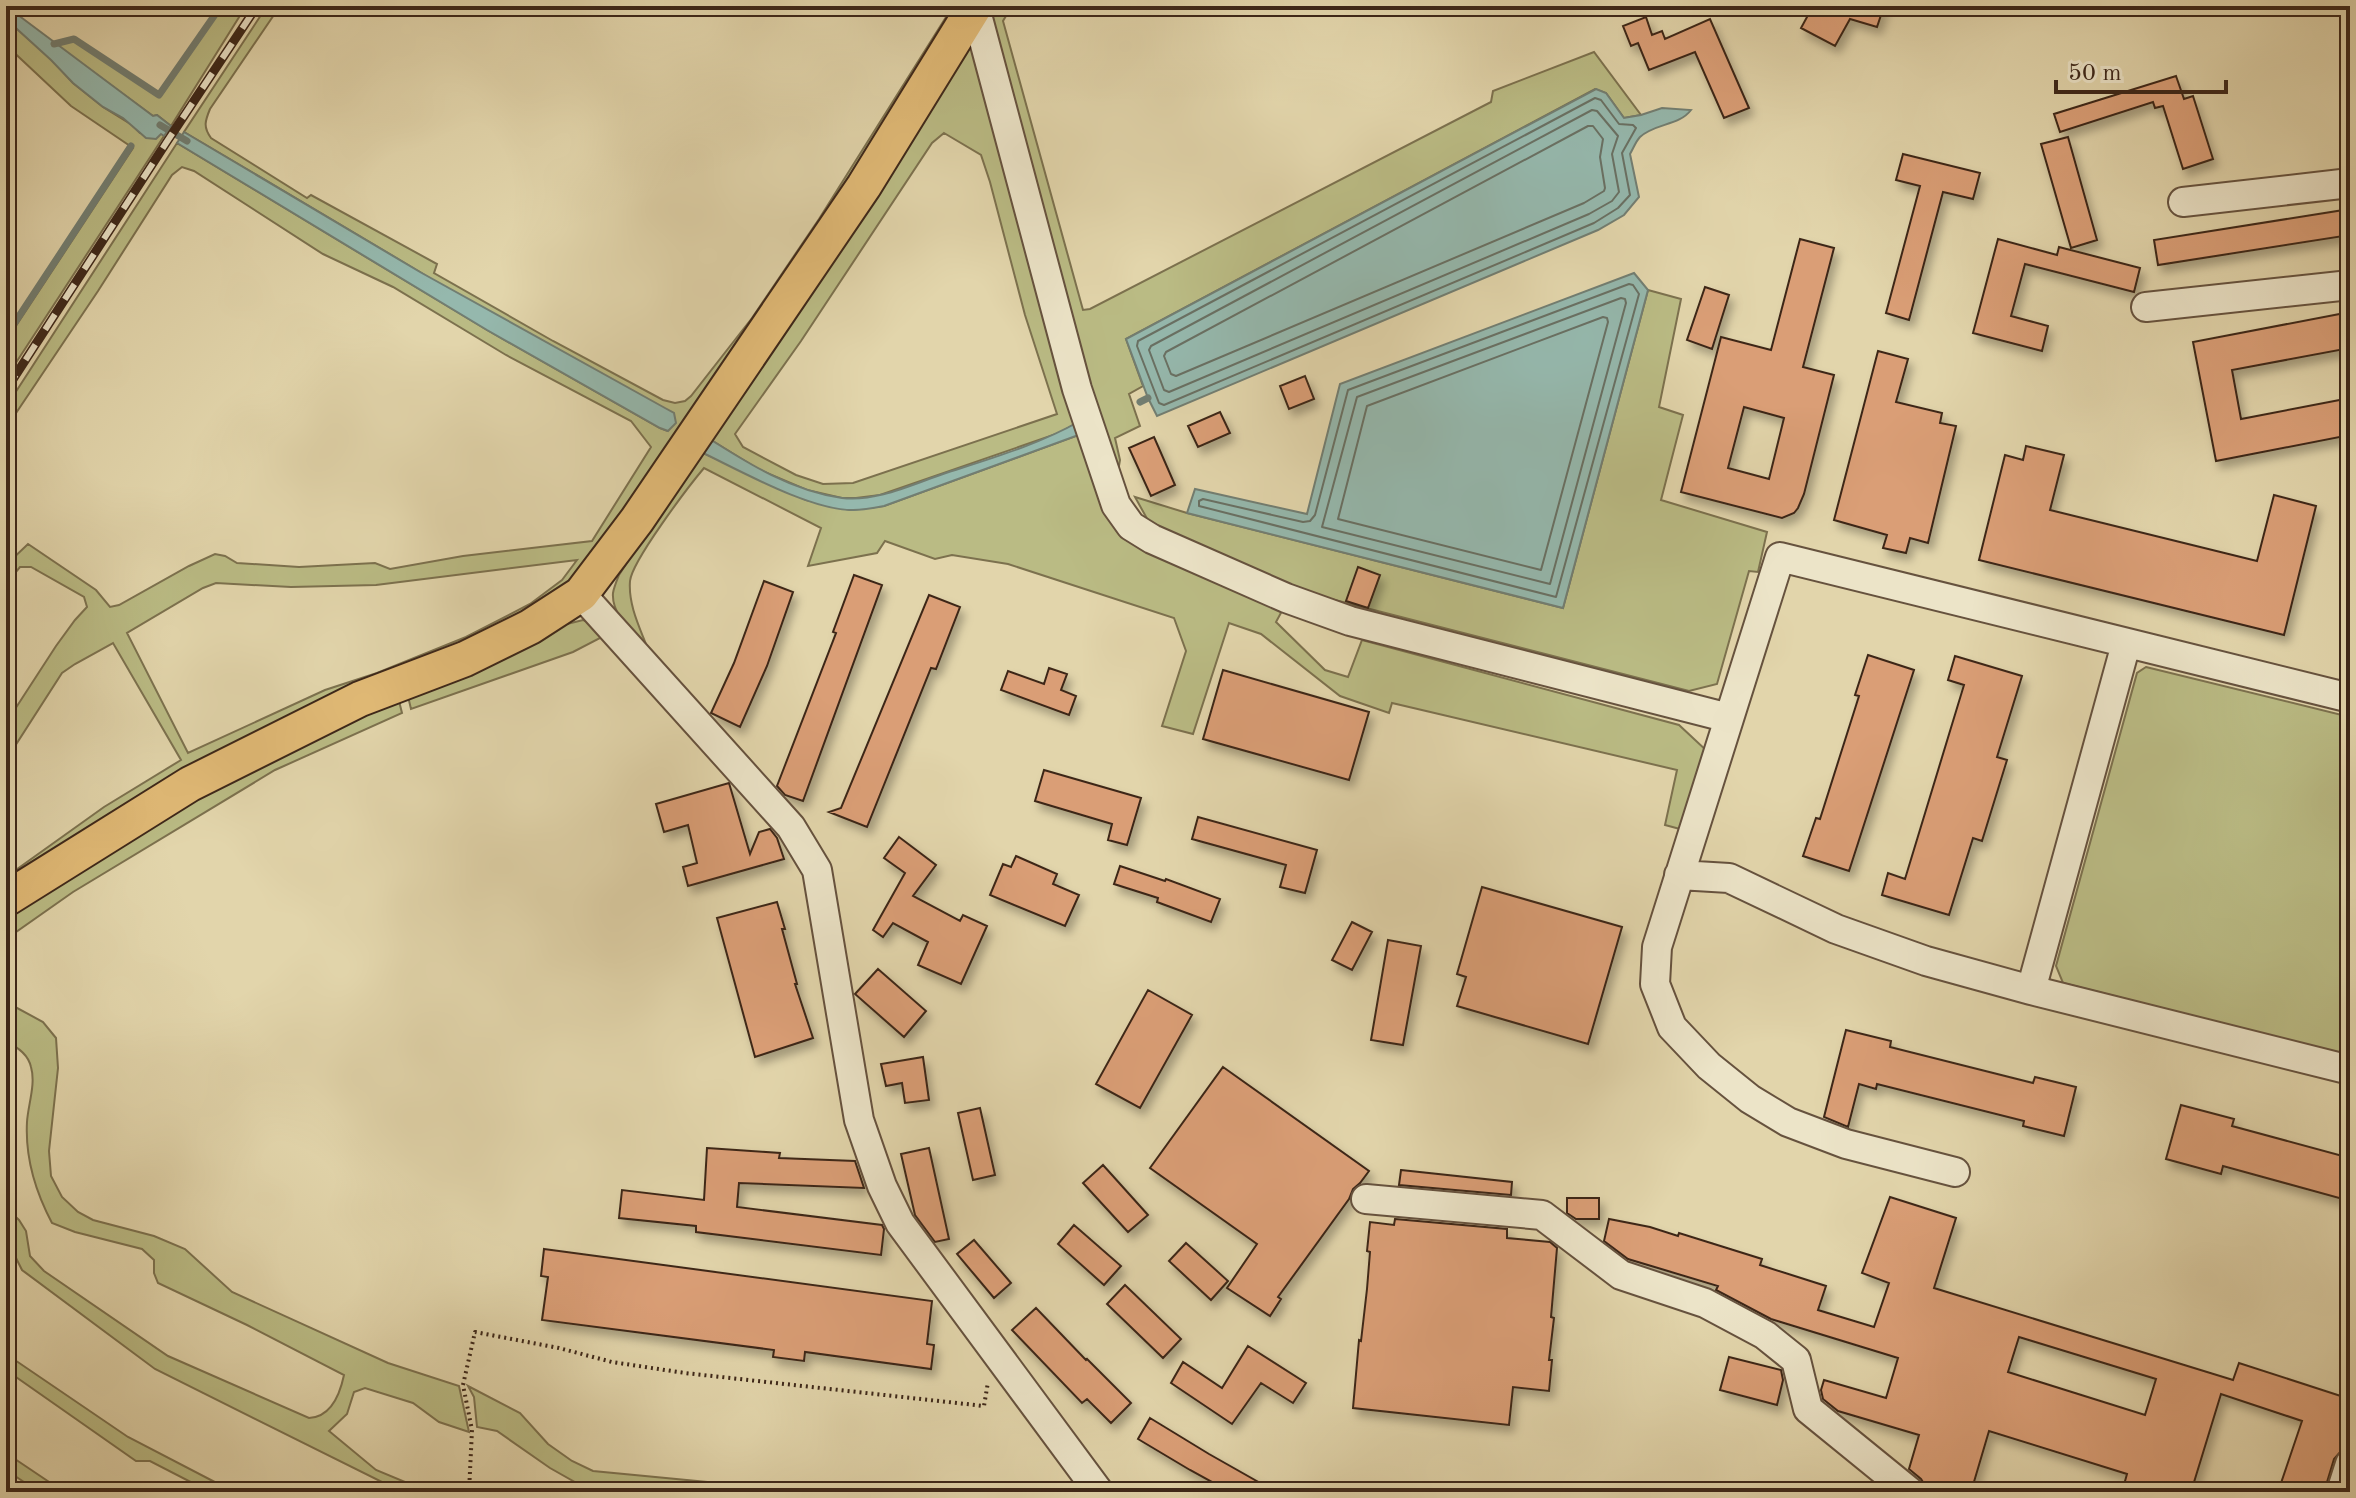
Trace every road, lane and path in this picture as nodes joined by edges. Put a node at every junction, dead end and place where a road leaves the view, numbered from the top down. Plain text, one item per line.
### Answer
1 (975, 6) edge
2 (2350, 183) edge
3 (2183, 202) dead end
4 (2350, 285) edge
5 (2146, 307) dead end
6 (581, 594) junction
7 (2126, 644) junction
8 (2350, 698) edge
9 (1729, 718) junction
10 (1679, 875) junction
11 (6, 899) edge
12 (2031, 990) junction
13 (2350, 1070) edge
14 (1955, 1172) dead end
15 (1366, 1199) dead end
16 (994, 1350) junction
17 (2350, 1464) edge
18 (469, 1492) edge
19 (1099, 1492) edge
20 (1910, 1492) edge
21 (2341, 1492) edge

1 - 6 main road
1 - 9 street
2 - 3 street
4 - 5 street
6 - 11 main road
6 - 16 street
7 - 8 street
7 - 9 street
7 - 12 street
9 - 10 street
10 - 12 street
10 - 14 street
12 - 13 street
15 - 20 street
16 - 18 path
16 - 19 street
17 - 21 street

